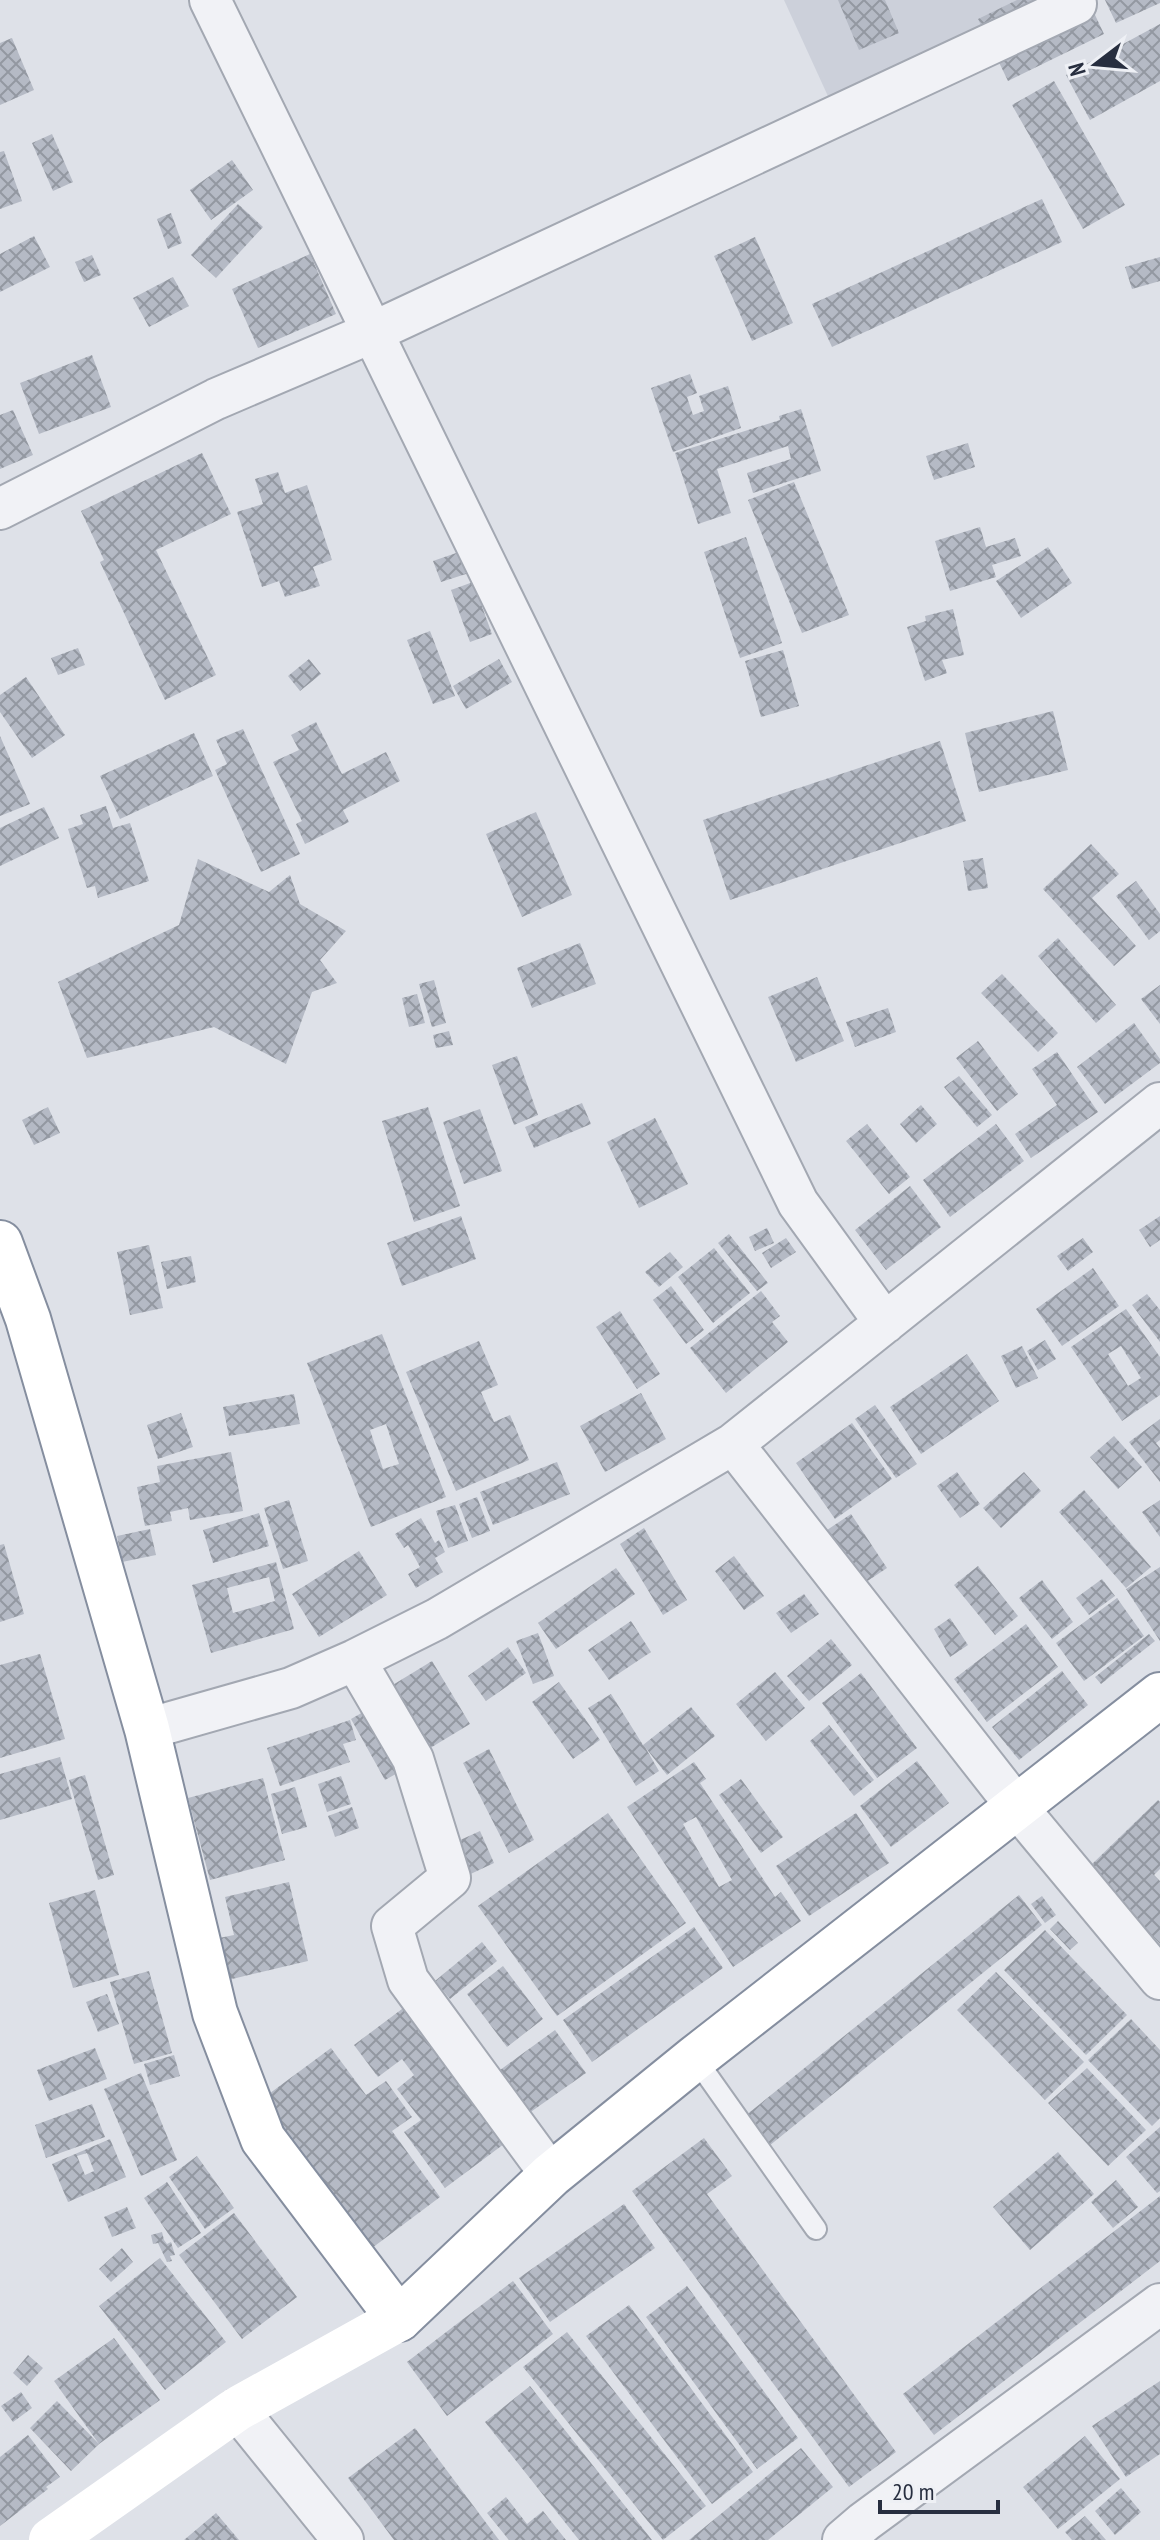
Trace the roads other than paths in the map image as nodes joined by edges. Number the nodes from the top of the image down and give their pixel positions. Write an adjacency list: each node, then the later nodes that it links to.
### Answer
1 (210, 0): 3 (street)
2 (1076, 4): 3 (street)
3 (373, 332): 4 (street); 7 (street)
4 (0, 509)
5 (1160, 1103): 7 (street)
6 (0, 1243): 11 (main road)
7 (885, 1323): 8 (street)
8 (733, 1444): 9 (street); 12 (street)
9 (355, 1660): 11 (street); 15 (street)
10 (1160, 1695): 12 (main road)
11 (147, 1729): 18 (main road)
12 (1017, 1807): 13 (street); 14 (main road)
13 (1160, 1979)
14 (695, 2058): 15 (main road); 16 (lane)
15 (551, 2175): 18 (main road)
16 (816, 2229)
17 (1160, 2304): 20 (street)
18 (399, 2319): 19 (main road)
19 (237, 2409): 21 (main road); 22 (street)
20 (862, 2534)
21 (51, 2540)
22 (343, 2540)

